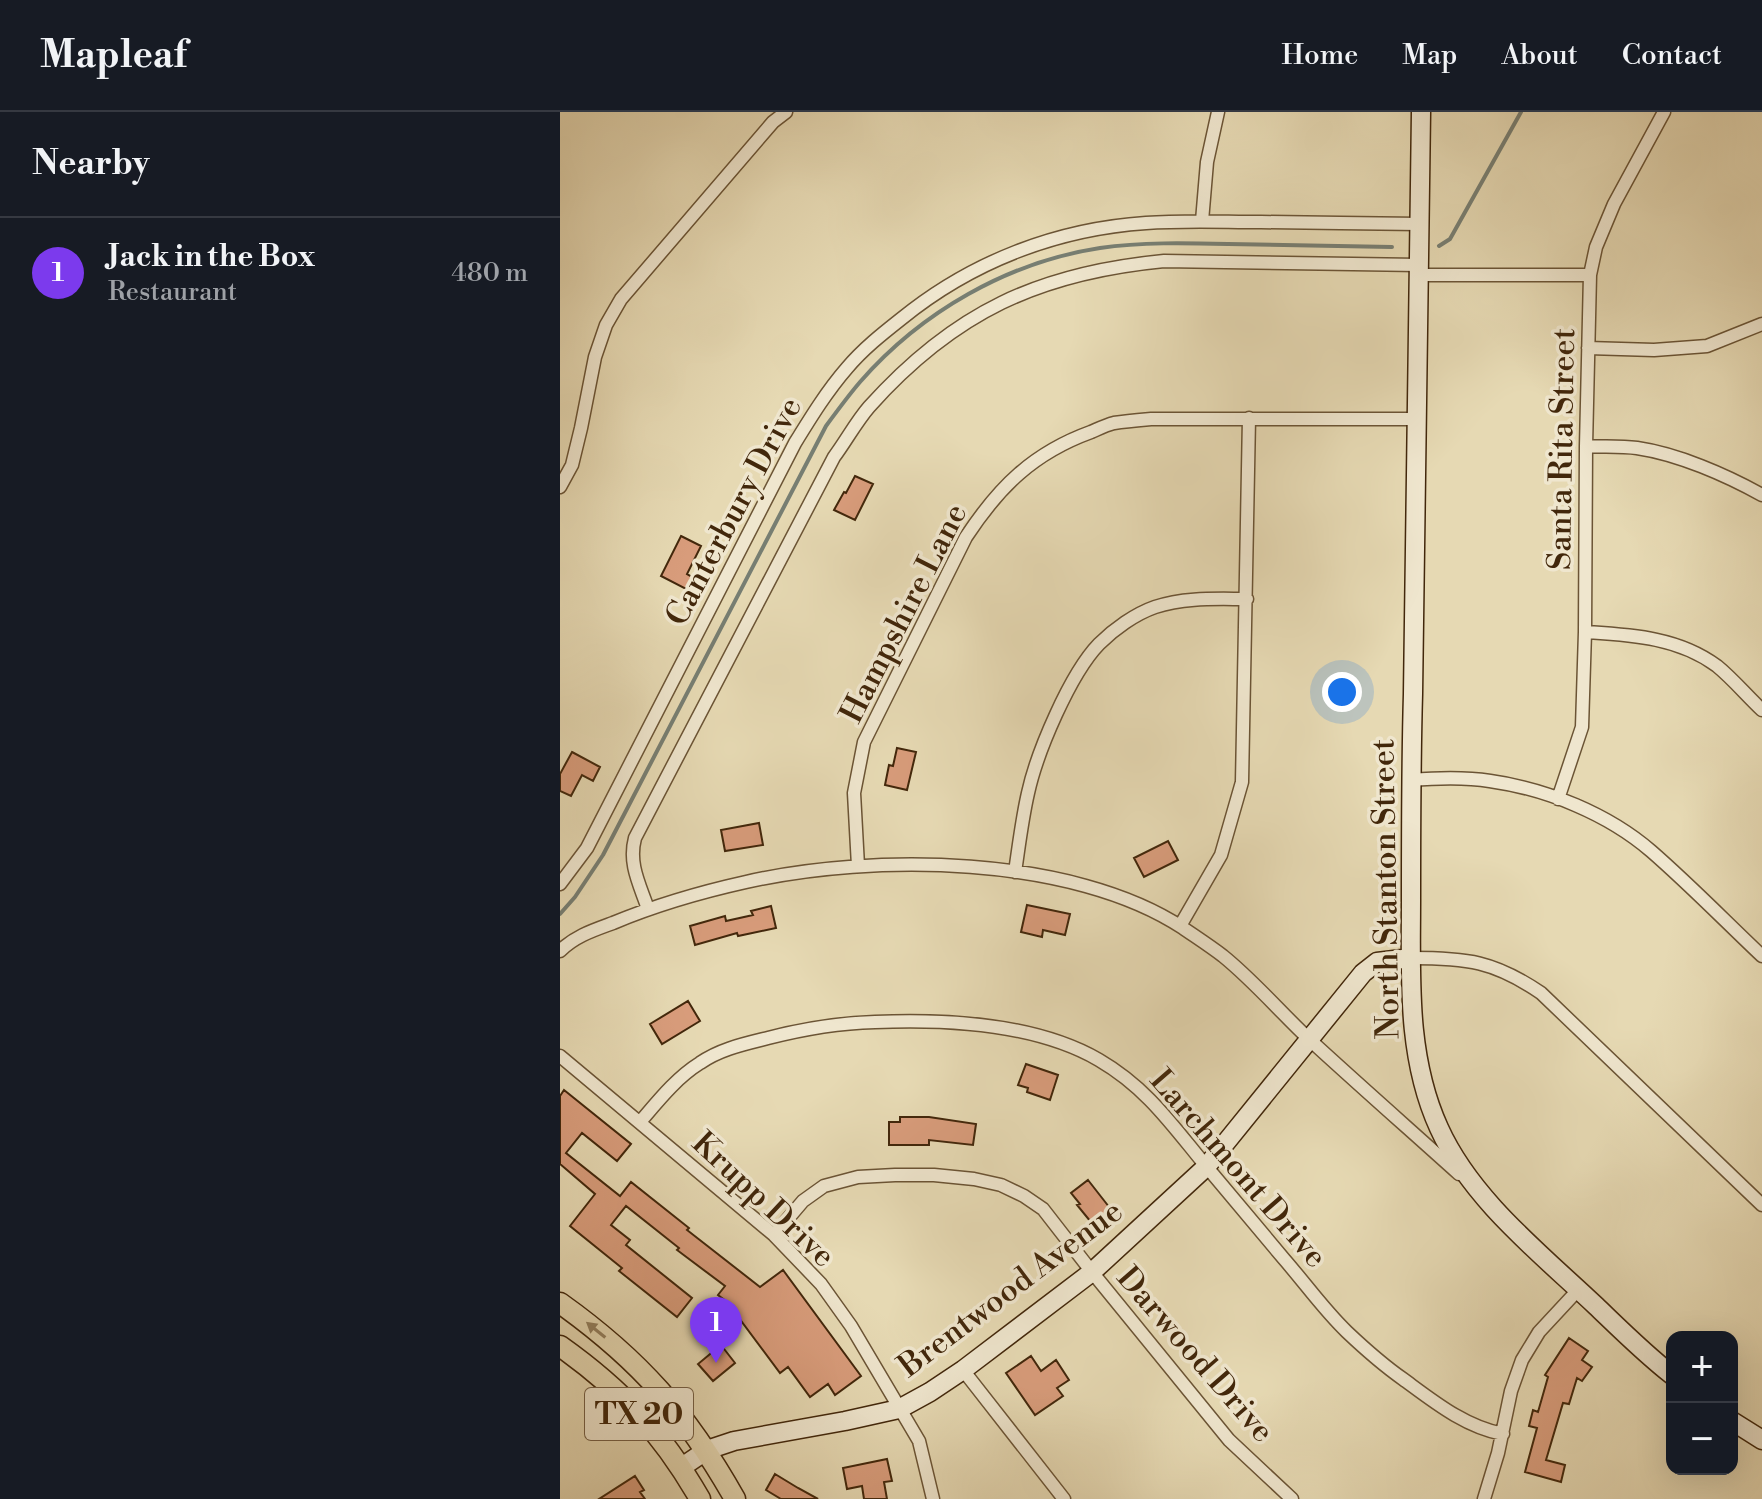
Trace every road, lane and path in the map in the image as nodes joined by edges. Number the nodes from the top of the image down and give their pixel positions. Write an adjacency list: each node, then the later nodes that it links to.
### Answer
1 (786, 112): 14 (street)
2 (1218, 112): 5 (street)
3 (1421, 112): 6 (street, North Stanton Street)
4 (1664, 112): 8 (street, Santa Rita Street)
5 (1202, 221): 6 (street, Canterbury Drive); 23 (street, Canterbury Drive)
6 (1420, 224): 7 (street, North Stanton Street)
7 (1419, 270): 8 (street, Canterbury Drive); 12 (street, North Stanton Street); 24 (street, Canterbury Drive)
8 (1590, 275): 10 (street, Santa Rita Street)
9 (1762, 324): 10 (street)
10 (1588, 348): 13 (street, Santa Rita Street)
11 (1249, 418): 12 (street, Hampshire Lane); 16 (street); 21 (street, Hampshire Lane)
12 (1418, 419): 19 (street, North Stanton Street)
13 (1586, 446): 15 (street); 17 (street, Santa Rita Street)
14 (560, 487)
15 (1762, 495)
16 (1247, 599): 22 (street); 25 (street)
17 (1585, 632): 18 (street); 20 (street, Santa Rita Street)
18 (1762, 710)
19 (1411, 780): 20 (street); 28 (street, North Stanton Street)
20 (1558, 799): 27 (street)
21 (858, 866): 22 (street); 24 (street)
22 (1015, 872): 25 (street)
23 (560, 884)
24 (648, 909): 26 (street)
25 (1180, 926): 29 (street)
26 (560, 951)
27 (1762, 956)
28 (1411, 958): 29 (street, Brentwood Avenue); 33 (street, North Stanton Street); 34 (street)
29 (1310, 1039): 32 (street, Brentwood Avenue); 33 (street)
30 (560, 1056): 31 (street, Krupp Drive)
31 (640, 1122): 32 (street, Larchmont Drive); 35 (street, Krupp Drive)
32 (1206, 1167): 36 (street, Brentwood Avenue); 44 (street, Larchmont Drive)
33 (1476, 1189): 37 (street, North Stanton Street)
34 (1762, 1205)
35 (774, 1235): 36 (street, Darwood Drive); 42 (street, Krupp Drive)
36 (1092, 1272): 40 (street, Brentwood Avenue); 52 (street, Darwood Drive)
37 (1578, 1290): 41 (street, North Stanton Street); 44 (street)
38 (560, 1303): 46 (main road, TX 20, one-way to 38)
39 (560, 1346): 47 (main road, TX 20)
40 (963, 1370): 42 (street, Brentwood Avenue); 51 (street)
41 (1666, 1370)
42 (899, 1409): 46 (street, Brentwood Avenue); 50 (street, Krupp Drive)
43 (1738, 1425): 45 (street)
44 (1503, 1434): 53 (street)
45 (1762, 1440)
46 (707, 1450): 47 (street, Brentwood Avenue); 49 (main road, TX 20)
47 (682, 1467): 48 (main road, TX 20)
48 (700, 1499)
49 (735, 1499)
50 (933, 1499)
51 (1064, 1499)
52 (1292, 1499)
53 (1484, 1499)

